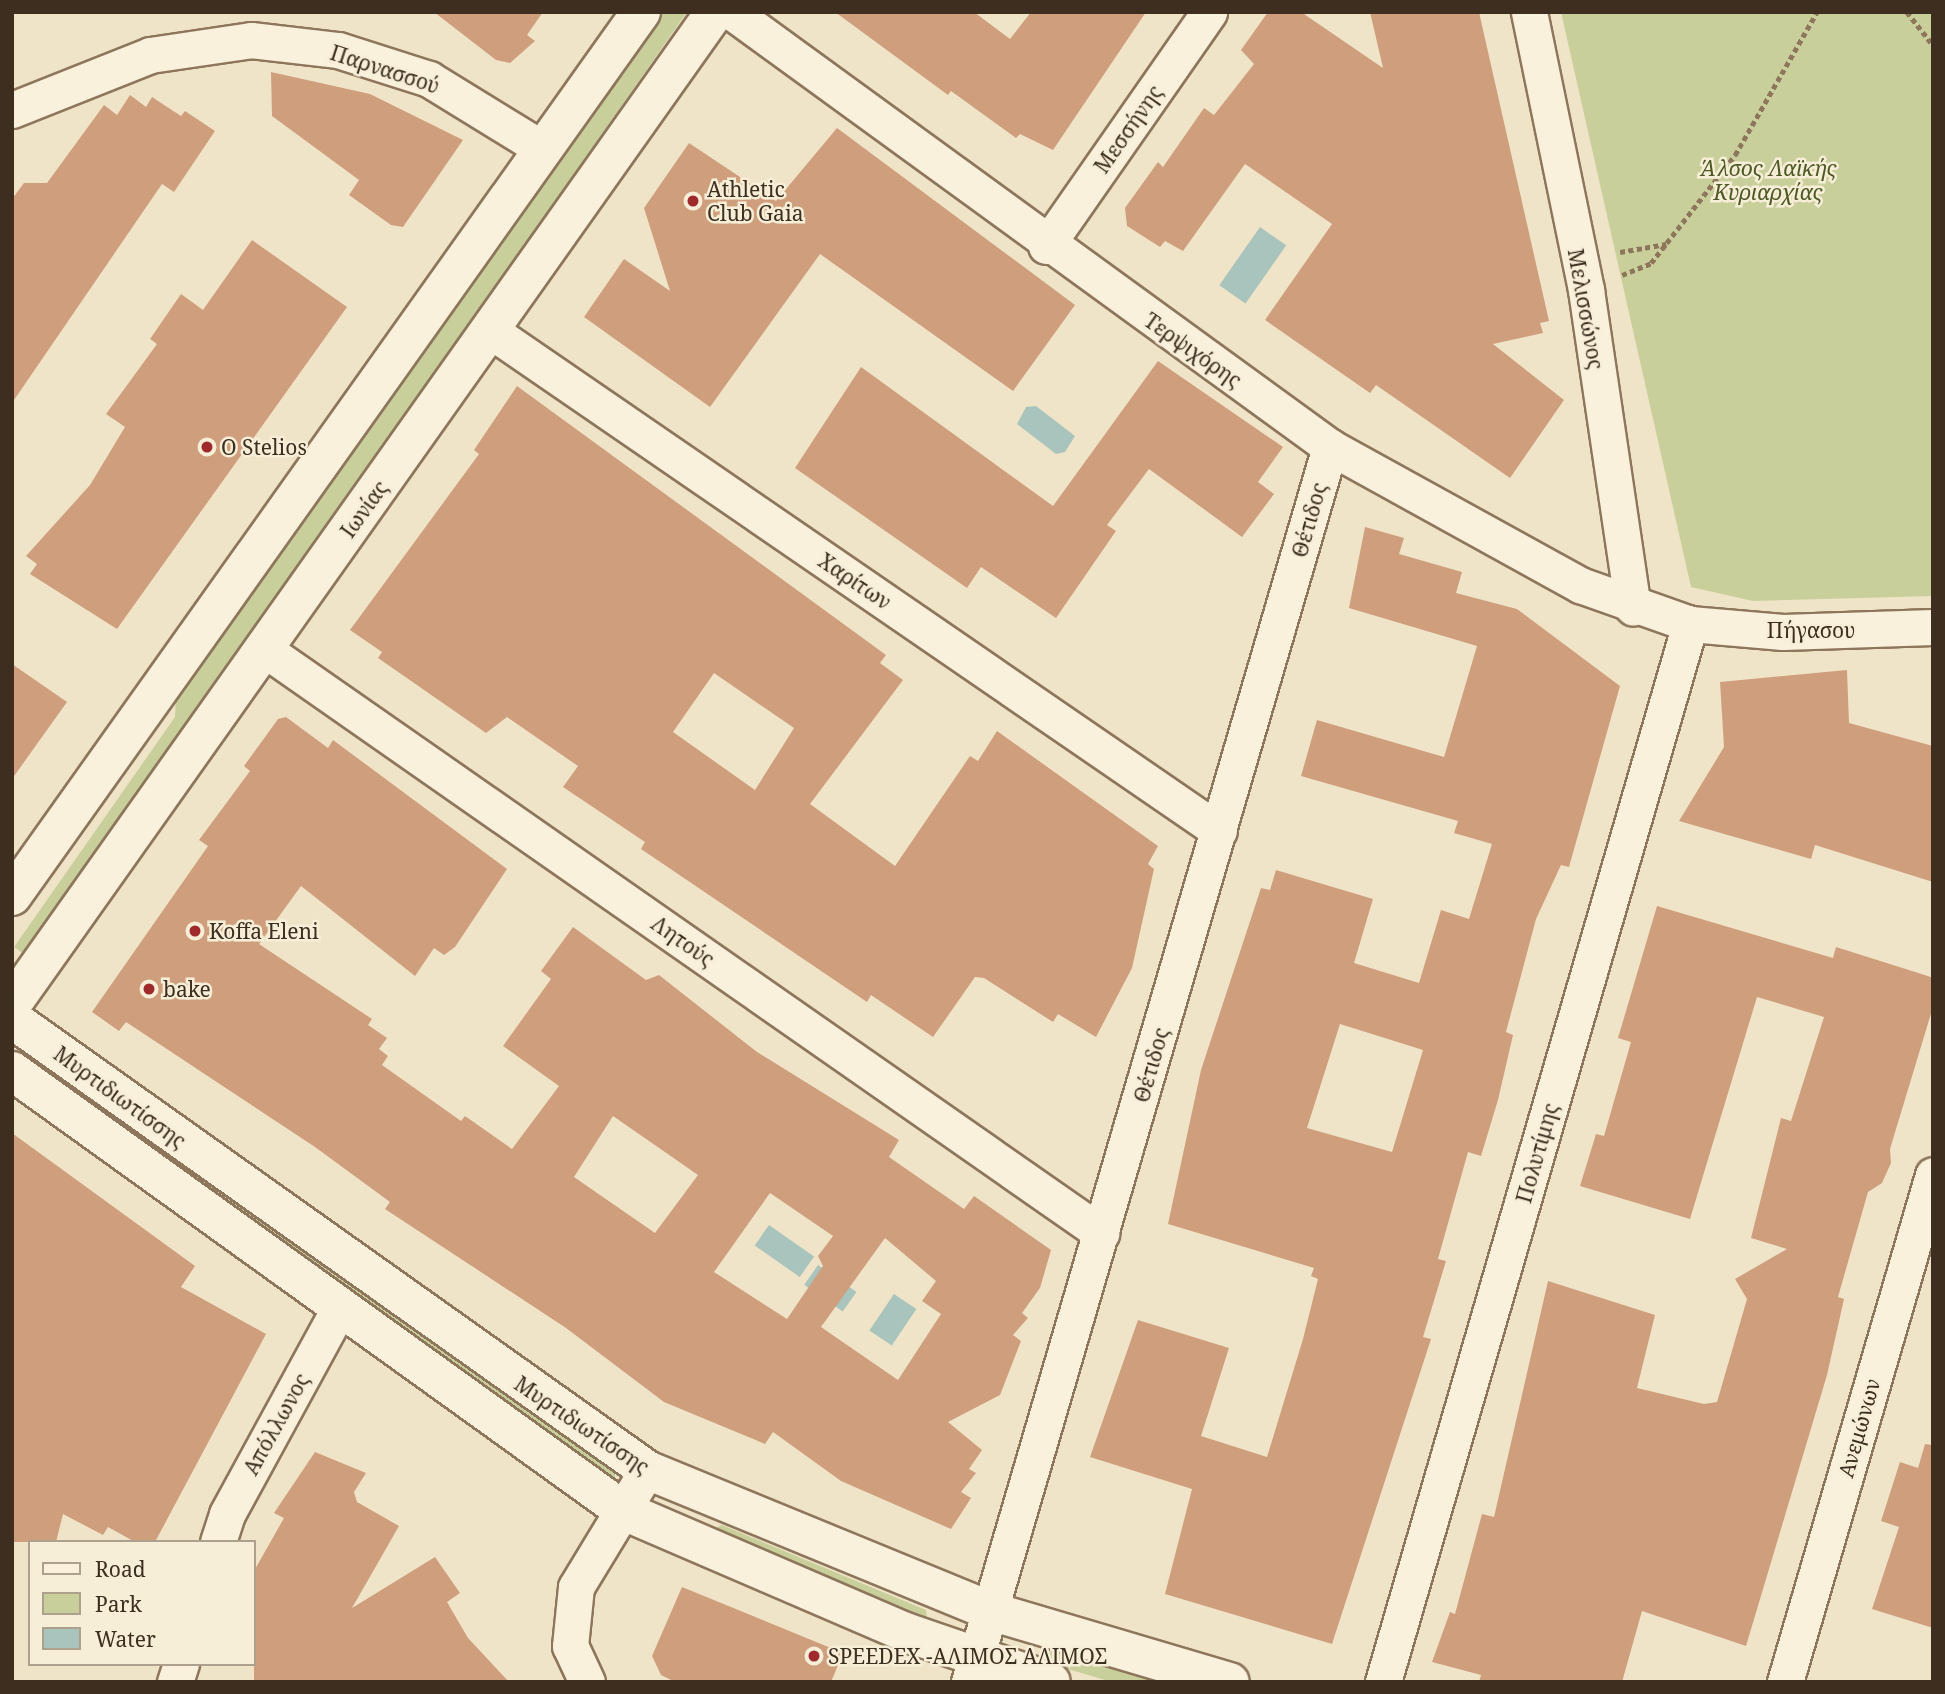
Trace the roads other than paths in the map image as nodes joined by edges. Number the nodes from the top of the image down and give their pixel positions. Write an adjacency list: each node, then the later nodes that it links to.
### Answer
1 (641, 12): 8 (street)
2 (715, 12): 10 (street, Ιωνίας)
3 (732, 12): 9 (street, Τερψιχόρης)
4 (1209, 12): 9 (street, Μεσσήνης)
5 (1529, 12): 12 (street, Μελισσώνος)
6 (256, 26): 7 (street, Παρνασσού); 8 (street, Παρνασσού)
7 (12, 110)
8 (543, 149): 17 (street)
9 (1046, 246): 11 (street, Τερψιχόρης)
10 (491, 331): 15 (street, Ιωνίας); 16 (street, Χαρίτων)
11 (1330, 447): 12 (street, Τερψιχόρης); 16 (street, Θέτιδος)
12 (1633, 608): 13 (street, Τερψιχόρης)
13 (1690, 624): 14 (street, Πήγασου); 32 (street, Πολυτίμης)
14 (1933, 627)
15 (264, 649): 18 (street, Ιωνίας); 22 (street, Λητούς)
16 (1219, 831): 22 (street, Θέτιδος)
17 (12, 896)
18 (12, 1004)
19 (12, 1019): 24 (street, Μυρτιδιωτίσσης)
20 (12, 1071): 23 (street, Μυρτιδιωτίσσης)
21 (1933, 1175): 33 (street, Ανεμώνων)
22 (1101, 1233): 27 (street, Θέτιδος)
23 (339, 1309): 25 (street, Μυρτιδιωτίσσης); 26 (street, Απόλλωνος)
24 (648, 1471): 25 (street); 27 (street, Μυρτιδιωτίσσης)
25 (624, 1511): 28 (street, Μυρτιδιωτίσσης); 29 (street)
26 (219, 1540)
27 (990, 1611): 28 (street, Θέτιδος); 31 (street, Μυρτιδιωτίσσης)
28 (973, 1671): 30 (street, Μυρτιδιωτίσσης)
29 (587, 1682)
30 (1051, 1682)
31 (1230, 1682)
32 (1383, 1682)
33 (1786, 1682)

